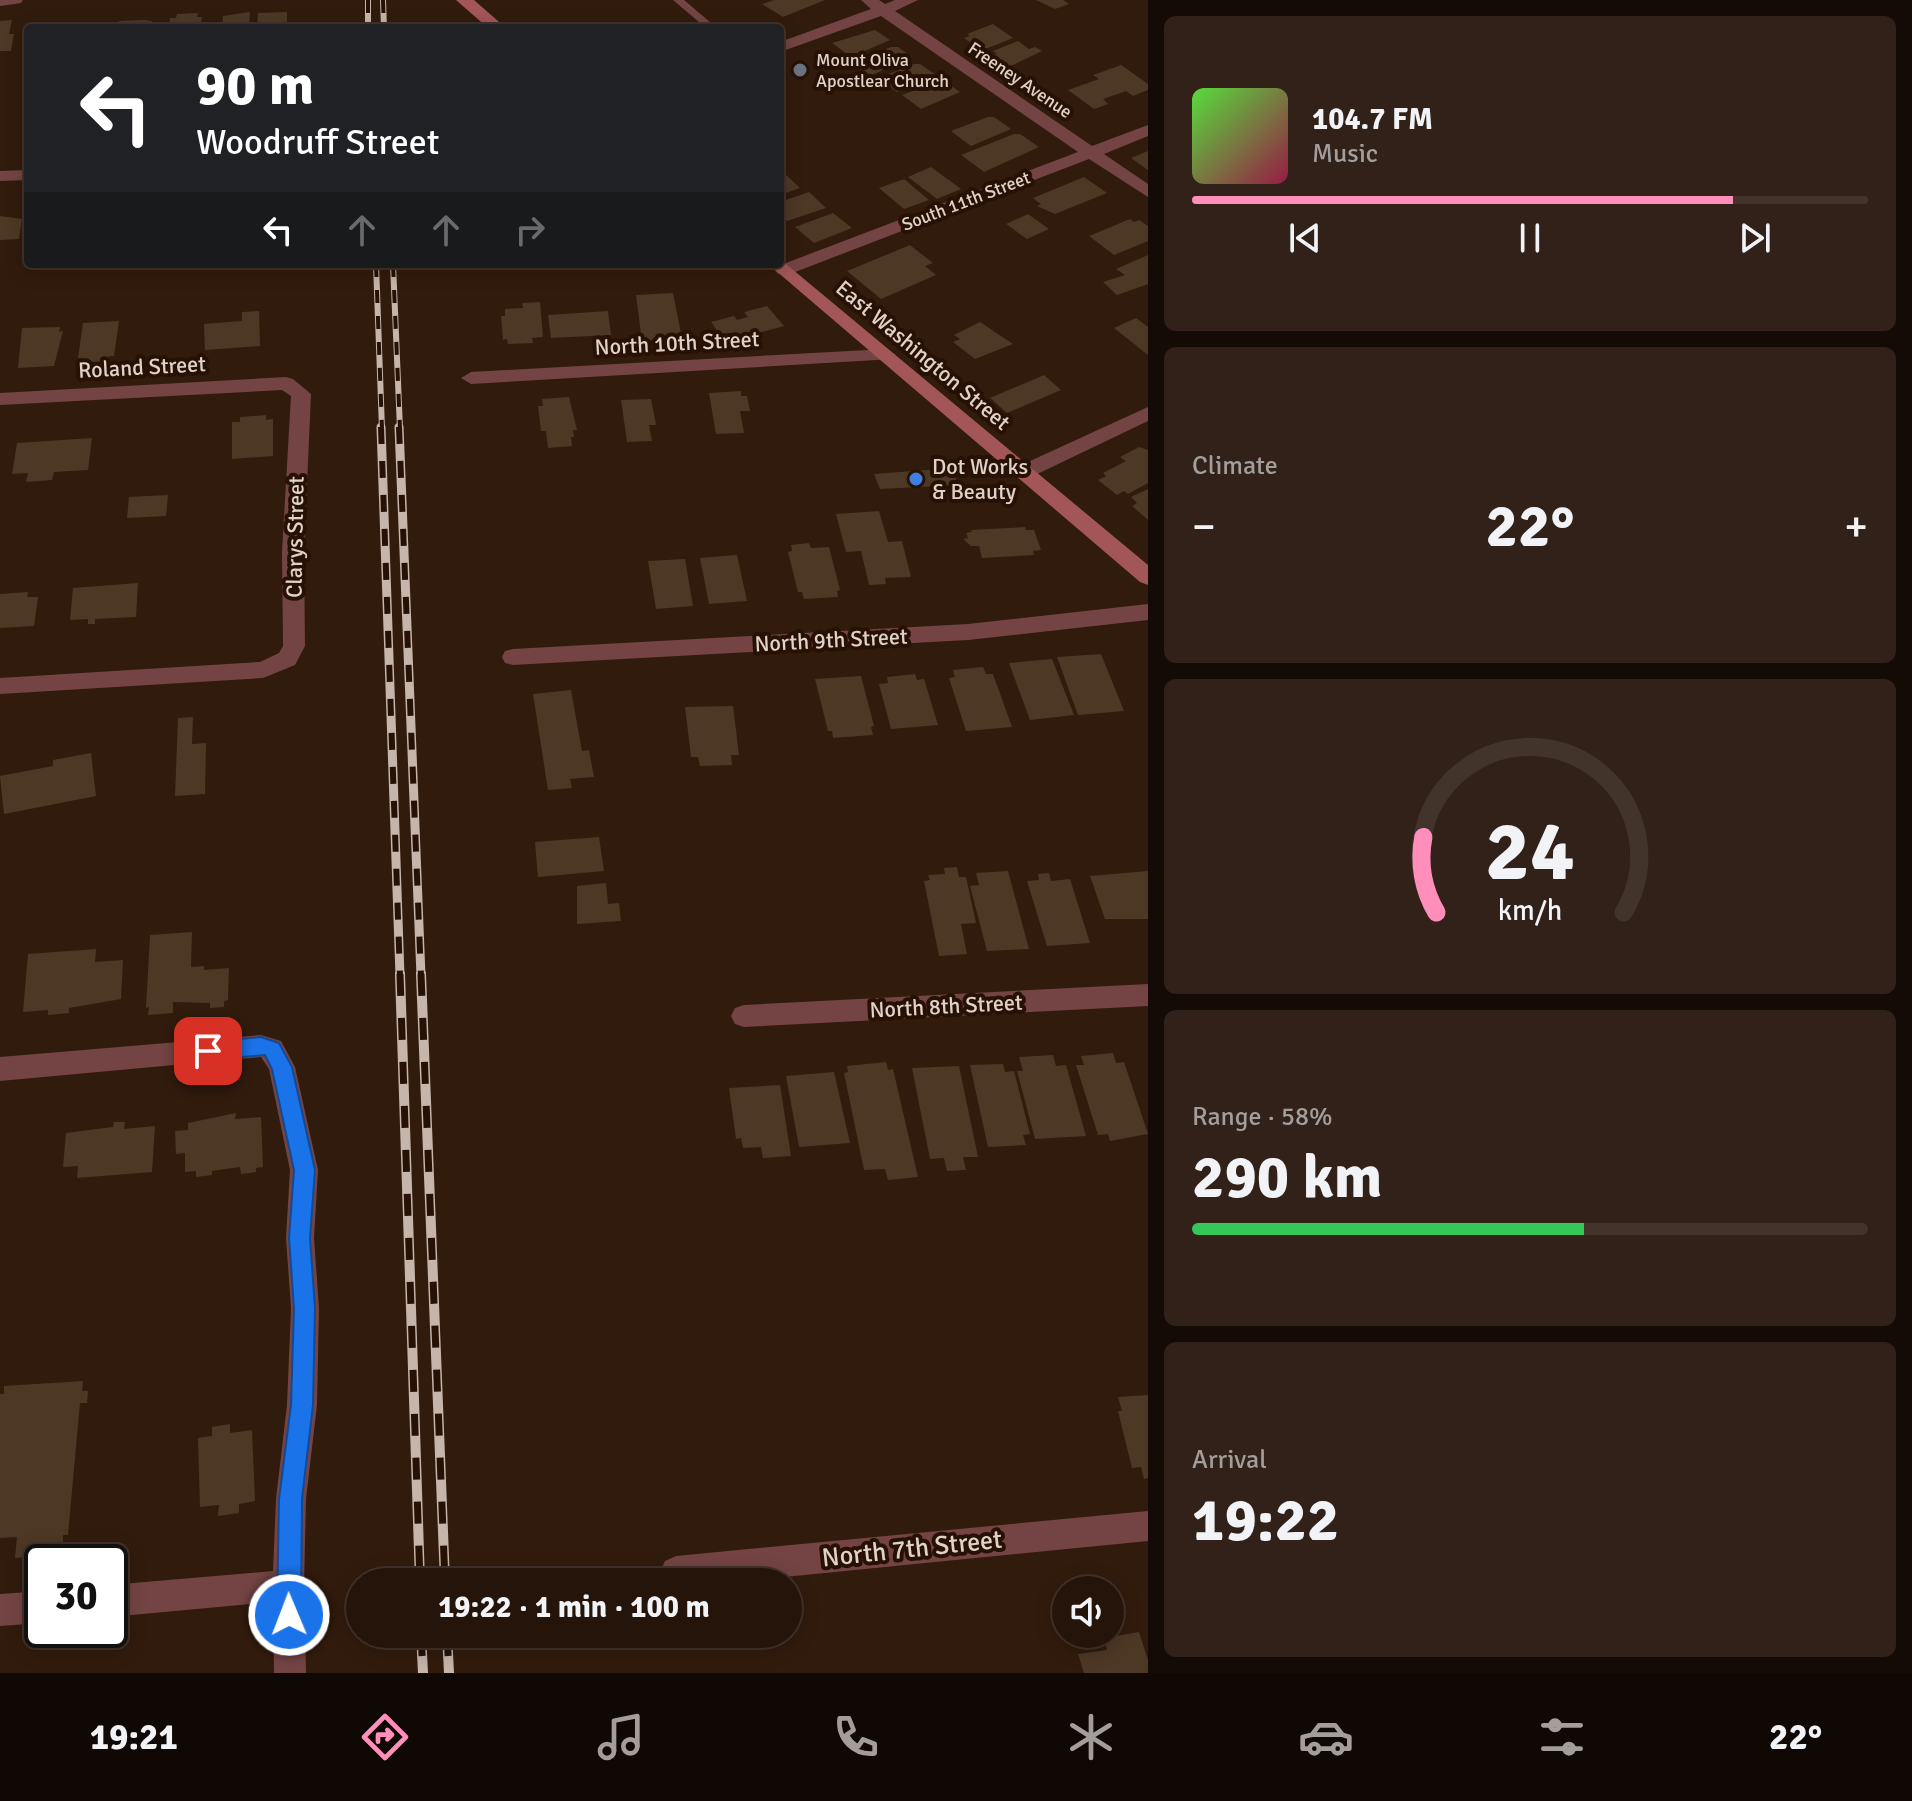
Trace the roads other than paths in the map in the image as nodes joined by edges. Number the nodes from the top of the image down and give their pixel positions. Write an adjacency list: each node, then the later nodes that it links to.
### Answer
1 (15, 0): 5 (street)
2 (464, 0): 7 (main road)
3 (678, 0): 8 (lane)
4 (910, 0): 6 (street)
5 (0, 1)
6 (876, 5): 9 (street); 11 (street, Freeney Avenue)
7 (493, 24)
8 (707, 24)
9 (784, 45)
10 (1148, 130): 11 (street, South 11th Street)
11 (1091, 152): 14 (street, Freeney Avenue); 15 (street, South 11th Street)
12 (24, 175): 13 (street)
13 (0, 176)
14 (1148, 192)
15 (784, 266)
16 (781, 268): 17 (main road, East Washington Street)
17 (886, 355): 18 (street, North 10th Street); 22 (main road, East Washington Street)
18 (471, 378)
19 (286, 383): 20 (street, Roland Street); 26 (street, Clarys Street)
20 (0, 399)
21 (1148, 413): 22 (street)
22 (1024, 472): 23 (main road, East Washington Street)
23 (1148, 577)
24 (1148, 612): 25 (street, North 9th Street)
25 (513, 657)
26 (0, 686)
27 (1148, 995): 28 (street, North 8th Street)
28 (744, 1016)
29 (0, 1069): 32 (street)
30 (1148, 1526): 31 (street, North 7th Street)
31 (717, 1568)
32 (288, 1585): 33 (street); 36 (street)
33 (128, 1599)
34 (24, 1608): 35 (street)
35 (0, 1610)
36 (290, 1673)

